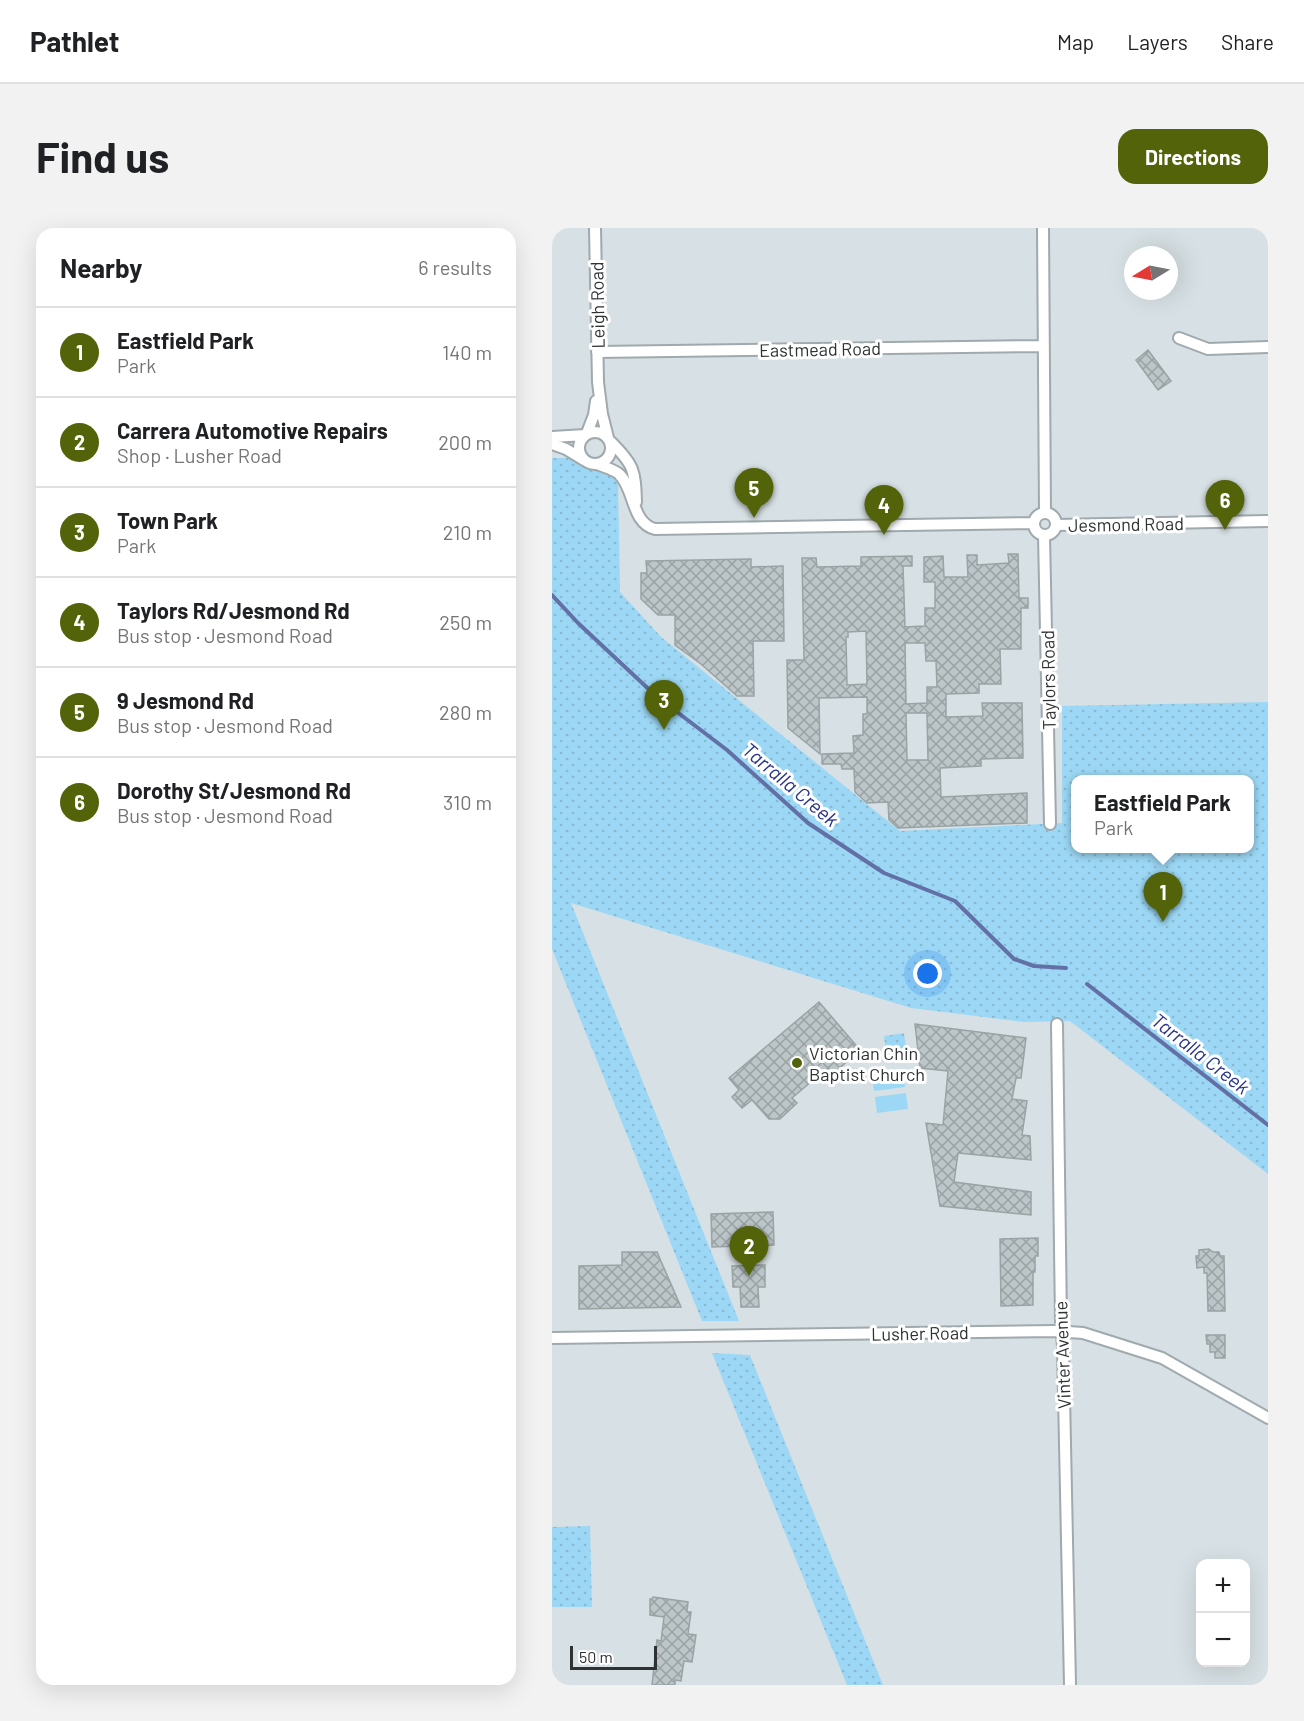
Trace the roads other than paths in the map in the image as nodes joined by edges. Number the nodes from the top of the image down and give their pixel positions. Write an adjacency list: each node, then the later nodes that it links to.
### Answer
1 (595, 228): 6 (street, Leigh Road)
2 (1043, 228): 4 (street)
3 (1179, 338): 5 (street)
4 (1042, 346): 6 (street, Eastmead Road); 15 (street)
5 (1268, 347)
6 (597, 352): 7 (street, Leigh Road)
7 (598, 382): 8 (street, Leigh Road); 10 (street, Leigh Road)
8 (586, 434): 9 (street); 10 (street); 12 (street)
9 (552, 437)
10 (610, 440): 13 (street); 14 (street)
11 (552, 444): 12 (street)
12 (584, 460): 13 (street)
13 (597, 464): 14 (street)
14 (637, 510): 17 (street)
15 (1045, 512): 17 (street); 18 (street)
16 (1268, 521): 18 (street, Jesmond Road)
17 (1034, 523): 19 (street)
18 (1056, 525): 19 (street)
19 (1044, 535): 20 (street, Taylors Road)
20 (1050, 824)
21 (1057, 1024): 22 (street, Vinter Avenue)
22 (1062, 1332): 23 (street, Lusher Road); 24 (street, Lusher Road); 25 (street, Vinter Avenue)
23 (552, 1338)
24 (1268, 1418)
25 (1070, 1685)

